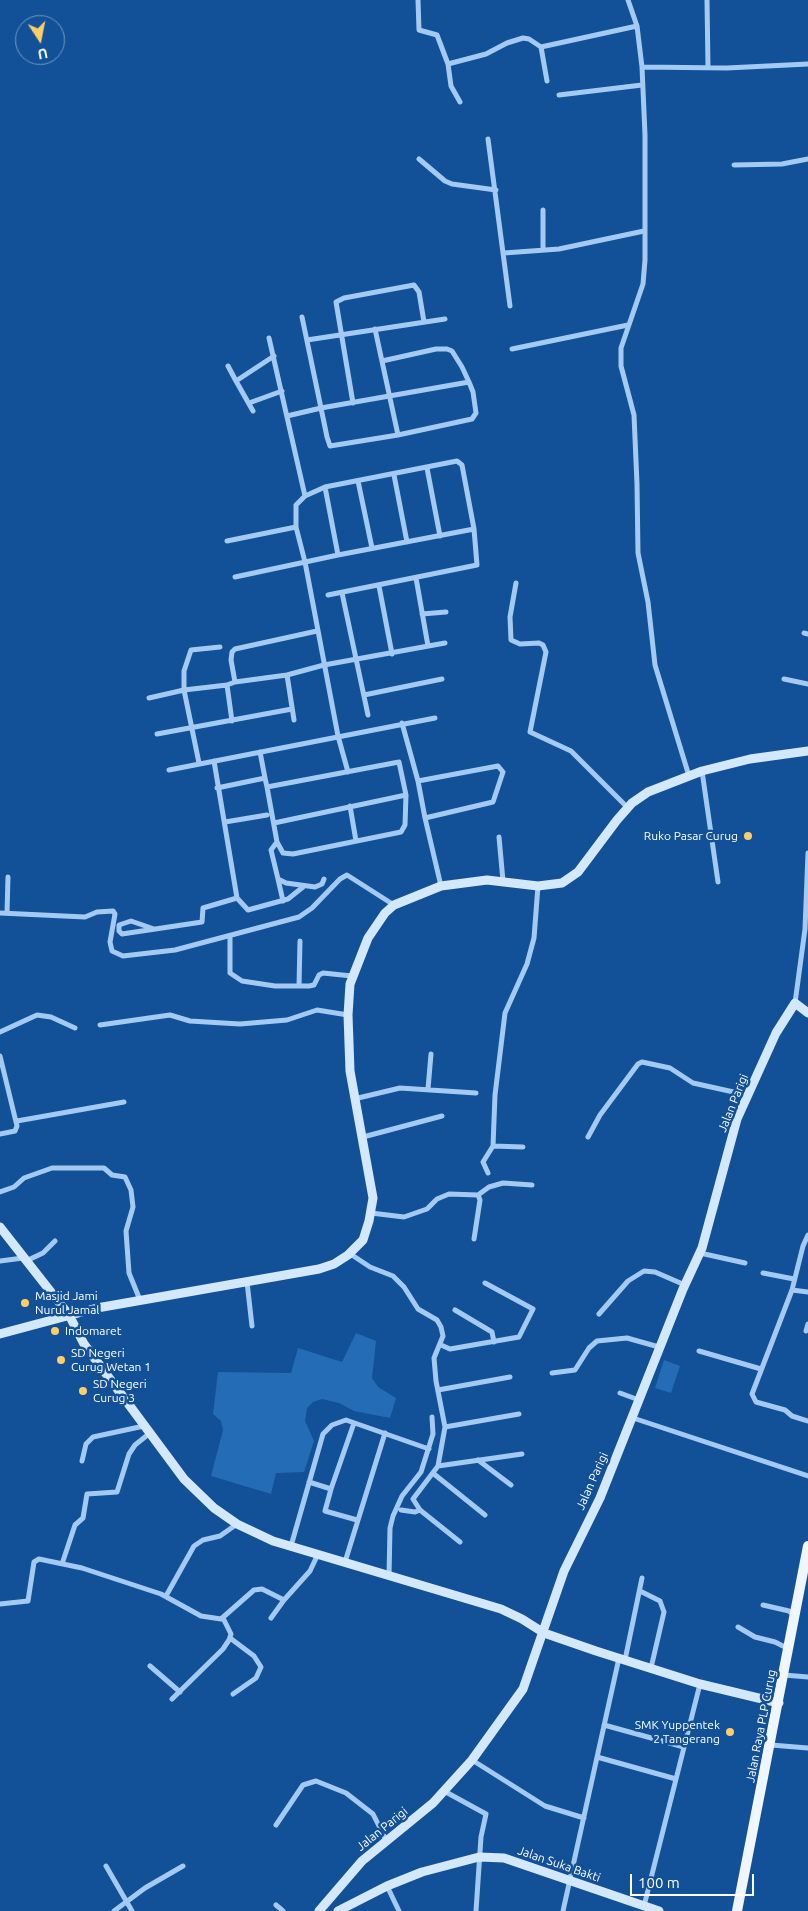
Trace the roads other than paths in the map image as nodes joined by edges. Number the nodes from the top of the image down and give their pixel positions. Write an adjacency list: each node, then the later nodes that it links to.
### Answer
1 (418, 0): 6 (street)
2 (628, 0): 4 (street)
3 (707, 0): 9 (street)
4 (637, 26): 5 (street); 8 (street)
5 (541, 47): 6 (street); 10 (street)
6 (448, 64): 13 (street)
7 (808, 64): 9 (street)
8 (642, 67): 9 (street); 11 (street)
9 (708, 67)
10 (547, 81)
11 (642, 85): 12 (street); 20 (street)
12 (559, 96)
13 (460, 102)
14 (488, 139): 18 (street)
15 (419, 159): 18 (street)
16 (808, 159): 17 (street)
17 (734, 165)
18 (496, 190): 22 (street)
19 (543, 210): 21 (street)
20 (644, 232): 21 (street); 27 (street)
21 (543, 250): 22 (street)
22 (504, 253): 23 (street)
23 (510, 306)
24 (302, 317): 31 (street)
25 (445, 319): 26 (street)
26 (424, 322): 28 (street); 29 (street)
27 (628, 325): 32 (street); 99 (street)
28 (375, 329): 29 (street); 34 (street)
29 (341, 334): 31 (street); 41 (street)
30 (269, 338): 33 (street)
31 (307, 340): 42 (street)
32 (512, 348)
33 (274, 356): 36 (street); 38 (street)
34 (382, 361): 37 (street); 39 (street)
35 (228, 366): 36 (street)
36 (236, 381): 40 (street)
37 (469, 382): 39 (street); 45 (street)
38 (282, 391): 40 (street); 44 (street)
39 (389, 397): 41 (street); 45 (street)
40 (249, 403): 43 (street)
41 (353, 403): 42 (street)
42 (322, 408): 44 (street); 45 (street)
43 (253, 411)
44 (287, 416): 50 (street)
45 (398, 435)
46 (428, 468): 47 (street); 52 (street); 53 (street)
47 (394, 475): 48 (street); 55 (street)
48 (358, 481): 49 (street); 56 (street)
49 (325, 487): 50 (street); 57 (street)
50 (305, 496): 51 (street)
51 (296, 527): 54 (street); 58 (street)
52 (474, 529): 53 (street); 60 (street)
53 (440, 536): 55 (street)
54 (227, 541)
55 (407, 542): 56 (street)
56 (372, 548): 57 (street)
57 (338, 554): 58 (street)
58 (305, 562): 59 (street); 67 (street)
59 (235, 577)
60 (416, 578): 62 (street); 66 (street)
61 (516, 583): 106 (street)
62 (379, 586): 63 (street); 71 (street)
63 (342, 593): 64 (street); 72 (street)
64 (328, 595)
65 (446, 612): 66 (street)
66 (422, 614): 70 (street)
67 (318, 631): 73 (street); 77 (street)
68 (445, 643): 70 (street)
69 (220, 646): 80 (street)
70 (428, 646): 71 (street)
71 (392, 654): 72 (street)
72 (357, 660): 73 (street); 81 (street)
73 (324, 665): 74 (street); 91 (street)
74 (287, 675): 77 (street); 83 (street)
75 (784, 679): 78 (street)
76 (442, 680): 81 (street)
77 (235, 682): 79 (street)
78 (808, 684)
79 (227, 685): 80 (street); 87 (street)
80 (184, 690): 82 (street); 89 (street)
81 (364, 695): 84 (street)
82 (149, 698)
83 (292, 709): 86 (street); 87 (street)
84 (368, 715)
85 (435, 718): 88 (street)
86 (294, 720)
87 (232, 721): 89 (street)
88 (402, 723): 91 (street); 101 (street)
89 (191, 728): 90 (street); 95 (street)
90 (157, 734)
91 (338, 736): 93 (street); 98 (street)
92 (808, 751): 97 (street)
93 (260, 752): 94 (street); 100 (street)
94 (214, 761): 95 (street); 103 (street)
95 (200, 763): 96 (street)
96 (169, 770)
97 (702, 771): 99 (street); 119 (street)
98 (348, 772): 102 (street); 104 (street)
99 (688, 776): 106 (street)
100 (265, 778): 102 (street); 103 (street)
101 (418, 781): 108 (street); 108 (street)
102 (267, 787): 110 (street)
103 (217, 788): 109 (street)
104 (406, 795): 105 (street); 112 (street)
105 (350, 806): 110 (street); 112 (street)
106 (628, 808): 121 (street)
107 (267, 815): 109 (street)
108 (424, 818): 120 (street)
109 (225, 822): 123 (street)
110 (274, 823): 113 (street)
111 (498, 837): 118 (street)
112 (356, 840): 113 (street)
113 (277, 842): 117 (street)
114 (808, 853): 131 (street, Jalan Parigi)
115 (8, 877): 127 (street)
116 (324, 879): 122 (street)
117 (278, 880): 122 (street); 124 (street)
118 (503, 881): 120 (street); 121 (street)
119 (718, 882)
120 (441, 886): 125 (street)
121 (538, 886): 152 (street)
122 (303, 887): 124 (street)
123 (237, 898): 124 (street); 128 (street)
124 (283, 901)
125 (394, 905): 129 (street); 132 (street)
126 (0, 913): 127 (street)
127 (7, 913): 129 (street)
128 (154, 929): 128 (street)
129 (230, 937): 133 (street)
130 (300, 941): 133 (street)
131 (805, 948): 134 (street, Jalan Parigi)
132 (352, 976): 133 (street); 136 (street)
133 (299, 986)
134 (795, 1003): 135 (street); 144 (street, Jalan Parigi)
135 (808, 1013)
136 (348, 1015): 137 (street); 145 (street)
137 (100, 1025)
138 (75, 1028): 139 (street)
139 (0, 1032)
140 (431, 1054): 142 (street)
141 (0, 1056): 148 (street)
142 (428, 1089): 143 (street); 145 (street)
143 (476, 1093)
144 (747, 1096): 150 (street); 164 (street, Jalan Parigi)
145 (354, 1099): 151 (street)
146 (124, 1102): 148 (street)
147 (442, 1116): 151 (street)
148 (17, 1121): 149 (street)
149 (0, 1134)
150 (588, 1137)
151 (363, 1138): 158 (street)
152 (493, 1146): 153 (street); 154 (street)
153 (524, 1147)
154 (488, 1173)
155 (532, 1185): 157 (street)
156 (0, 1192): 175 (street)
157 (478, 1195): 158 (street); 161 (street)
158 (371, 1213): 163 (street)
159 (0, 1227): 165 (street)
160 (808, 1235): 169 (street)
161 (474, 1239)
162 (55, 1242): 165 (street)
163 (349, 1253): 170 (street); 184 (street)
164 (700, 1253): 167 (street); 172 (street, Jalan Parigi)
165 (25, 1259): 166 (street); 178 (street)
166 (0, 1262)
167 (745, 1263)
168 (763, 1273): 169 (street)
169 (794, 1279): 173 (street)
170 (247, 1282): 175 (street); 180 (street)
171 (485, 1283): 183 (street)
172 (685, 1284): 177 (street); 185 (street, Jalan Parigi)
173 (792, 1290): 174 (street); 187 (street)
174 (808, 1292)
175 (140, 1300): 178 (street)
176 (455, 1310): 183 (street)
177 (599, 1314)
178 (69, 1315): 182 (street); 199 (street)
179 (808, 1324): 181 (street)
180 (252, 1326)
181 (806, 1331)
182 (0, 1334)
183 (494, 1342): 184 (street)
184 (441, 1344): 190 (street)
185 (659, 1347): 188 (street); 192 (street, Jalan Parigi)
186 (699, 1351): 187 (street)
187 (761, 1369): 196 (street)
188 (552, 1373)
189 (510, 1376): 190 (street)
190 (438, 1390): 198 (street)
191 (620, 1393): 192 (street)
192 (640, 1400): 195 (street, Jalan Parigi)
193 (519, 1414): 198 (street)
194 (432, 1417): 201 (street)
195 (633, 1418): 207 (street); 234 (street, Jalan Parigi)
196 (808, 1421)
197 (354, 1423): 200 (street); 208 (street); 210 (street)
198 (445, 1427): 205 (street)
199 (148, 1430): 204 (street); 215 (street); 221 (street)
200 (385, 1433): 201 (street); 214 (street)
201 (429, 1449): 222 (street)
202 (522, 1454): 203 (street)
203 (478, 1460): 205 (street); 209 (street)
204 (82, 1461)
205 (438, 1466): 206 (street)
206 (434, 1474): 212 (street); 213 (street)
207 (808, 1476)
208 (309, 1482): 210 (street); 217 (street)
209 (511, 1485)
210 (331, 1489): 214 (street)
211 (401, 1510): 212 (street)
212 (420, 1510): 216 (street)
213 (485, 1515)
214 (357, 1520): 220 (street)
215 (237, 1524): 217 (street); 226 (street)
216 (460, 1542)
217 (291, 1546): 219 (street)
218 (808, 1546): 224 (main road, Jalan Raya PLP Curug)
219 (318, 1554): 220 (street); 227 (street)
220 (345, 1562): 222 (street)
221 (62, 1564): 226 (street); 228 (street)
222 (389, 1576): 234 (street)
223 (642, 1578): 225 (street)
224 (805, 1581): 230 (main road, Jalan Raya PLP Curug)
225 (640, 1591): 237 (street); 239 (street)
226 (166, 1596): 231 (street)
227 (284, 1600): 231 (street); 232 (street)
228 (0, 1604)
229 (763, 1605): 230 (street)
230 (796, 1617): 236 (main road, Jalan Raya PLP Curug)
231 (223, 1618): 235 (street)
232 (271, 1618)
233 (738, 1627): 236 (street)
234 (544, 1633): 237 (street); 252 (street, Jalan Parigi)
235 (230, 1638): 243 (street); 244 (street)
236 (789, 1650): 240 (main road, Jalan Raya PLP Curug)
237 (622, 1659): 239 (street); 247 (street)
238 (150, 1666): 243 (street)
239 (651, 1668): 242 (street)
240 (784, 1675): 241 (street); 246 (main road, Jalan Raya PLP Curug)
241 (808, 1677)
242 (700, 1684): 246 (street); 249 (street)
243 (180, 1692): 245 (street)
244 (233, 1694)
245 (172, 1699)
246 (779, 1703): 248 (main road, Jalan Raya PLP Curug)
247 (604, 1725): 249 (street); 251 (street)
248 (771, 1745): 250 (street); 275 (main road, Jalan Raya PLP Curug)
249 (684, 1747): 253 (street)
250 (808, 1748)
251 (597, 1757): 253 (street); 255 (street)
252 (472, 1760): 254 (street, Jalan Parigi); 255 (street)
253 (676, 1779): 265 (street)
254 (444, 1791): 257 (street, Jalan Parigi); 258 (street)
255 (584, 1818): 261 (street)
256 (276, 1825): 257 (street)
257 (386, 1840): 269 (street, Jalan Parigi)
258 (479, 1857): 261 (street, Jalan Suka Bakti); 262 (street, Jalan Suka Bakti); 272 (street)
259 (106, 1866): 263 (street)
260 (183, 1866): 263 (street)
261 (570, 1880): 265 (street, Jalan Suka Bakti); 273 (street)
262 (387, 1886): 270 (street, Jalan Suka Bakti); 271 (street)
263 (127, 1902): 266 (street); 267 (street)
264 (276, 1905): 268 (street)
265 (644, 1906): 274 (street, Jalan Suka Bakti)
266 (114, 1911)
267 (132, 1911)
268 (283, 1911)
269 (319, 1911)
270 (338, 1911)
271 (399, 1911)
272 (476, 1911)
273 (563, 1911)
274 (659, 1911)
275 (737, 1911)

